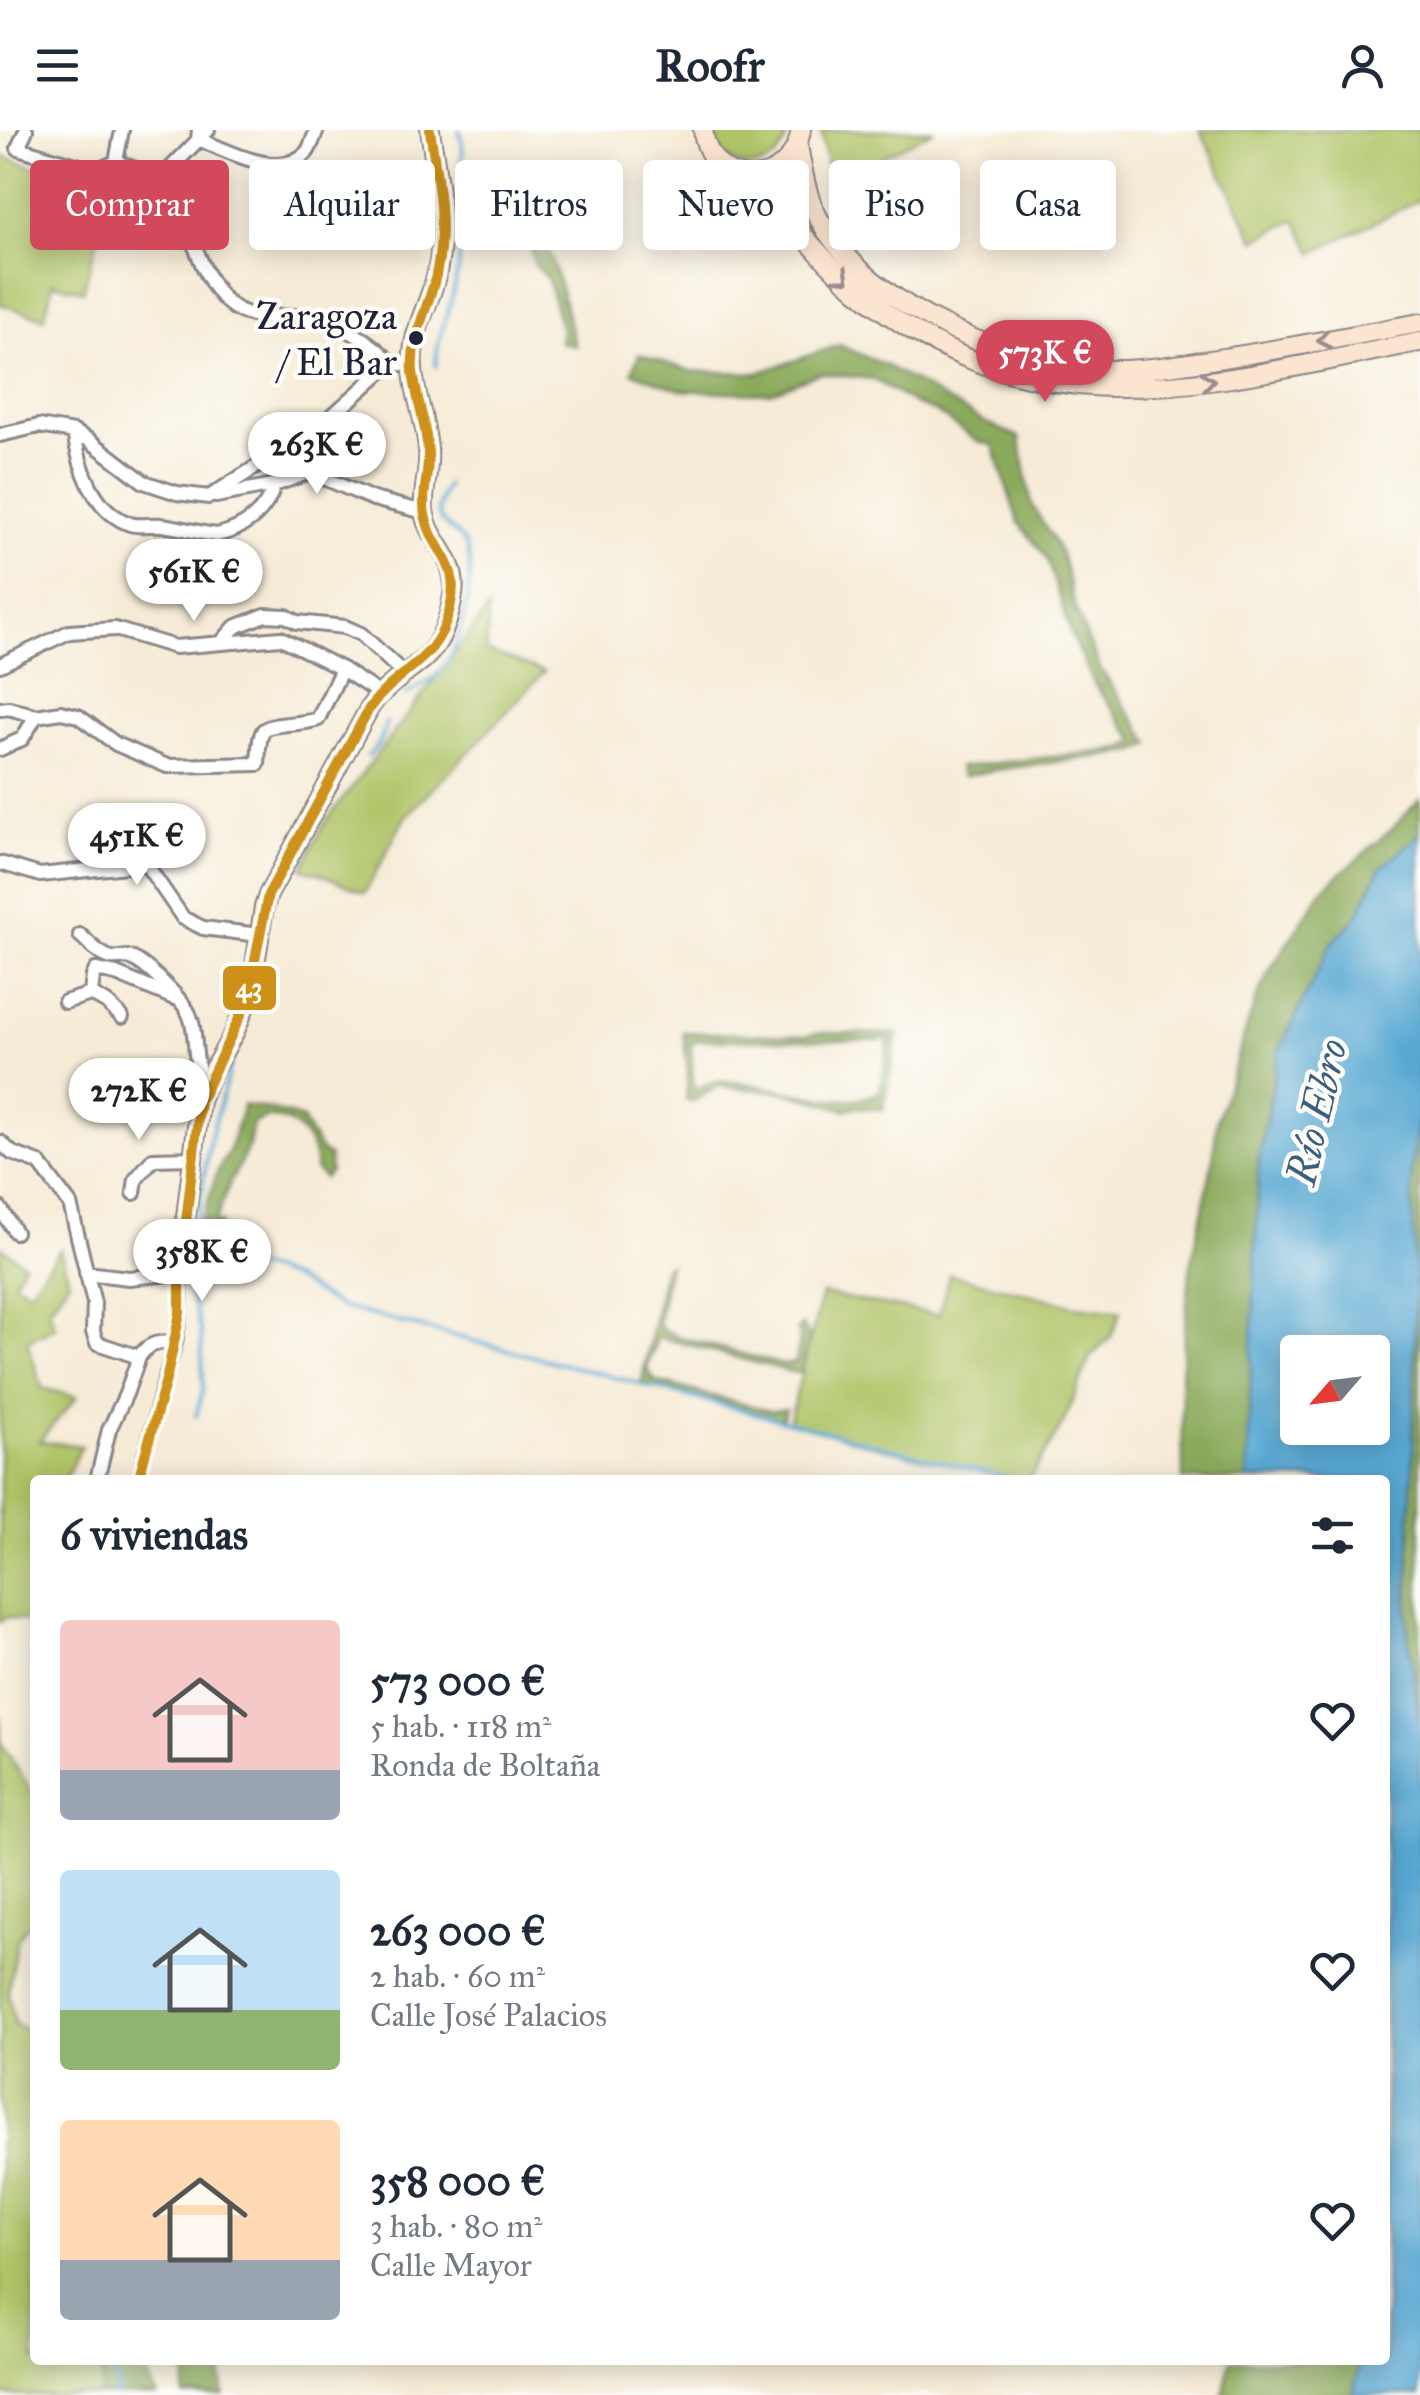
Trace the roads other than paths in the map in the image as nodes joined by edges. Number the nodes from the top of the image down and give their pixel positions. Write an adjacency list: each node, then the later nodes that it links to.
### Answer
1 (26, 130): 8 (street)
2 (122, 130): 9 (street)
3 (317, 130): 6 (street)
4 (430, 130): 17 (main road)
5 (703, 130): 11 (main road)
6 (202, 133): 10 (street)
7 (799, 138): 14 (main road, one-way to 7)
8 (59, 160)
9 (116, 160)
10 (177, 160)
11 (716, 160)
12 (809, 239): 15 (main road, one-way to 15)
13 (197, 250): 16 (street)
14 (1420, 323)
15 (1420, 342)
16 (390, 363): 17 (street); 21 (street)
17 (412, 364): 22 (main road)
18 (74, 432): 19 (street); 20 (street); 21 (street)
19 (0, 435)
20 (274, 485): 21 (street); 22 (street)
21 (208, 497)
22 (424, 512): 26 (main road)
23 (221, 643): 24 (street); 25 (street); 26 (street)
24 (0, 664)
25 (342, 670): 27 (street); 29 (street)
26 (403, 673): 27 (main road)
27 (380, 694): 33 (main road)
28 (0, 709): 29 (street)
29 (36, 716): 30 (street)
30 (0, 750)
31 (0, 863): 33 (street)
32 (80, 935): 35 (street)
33 (258, 935): 38 (main road)
34 (91, 994): 35 (street); 36 (street); 37 (street)
35 (177, 998): 38 (street)
36 (65, 1002)
37 (122, 1018)
38 (205, 1086): 40 (main road)
39 (0, 1142): 45 (street)
40 (193, 1158): 41 (street); 44 (main road)
41 (134, 1192)
42 (0, 1208): 43 (street)
43 (15, 1232)
44 (181, 1266): 45 (street); 46 (street)
45 (86, 1273): 47 (street)
46 (175, 1343): 47 (street); 49 (street)
47 (139, 1357): 48 (street)
48 (99, 1475)
49 (139, 1475)

